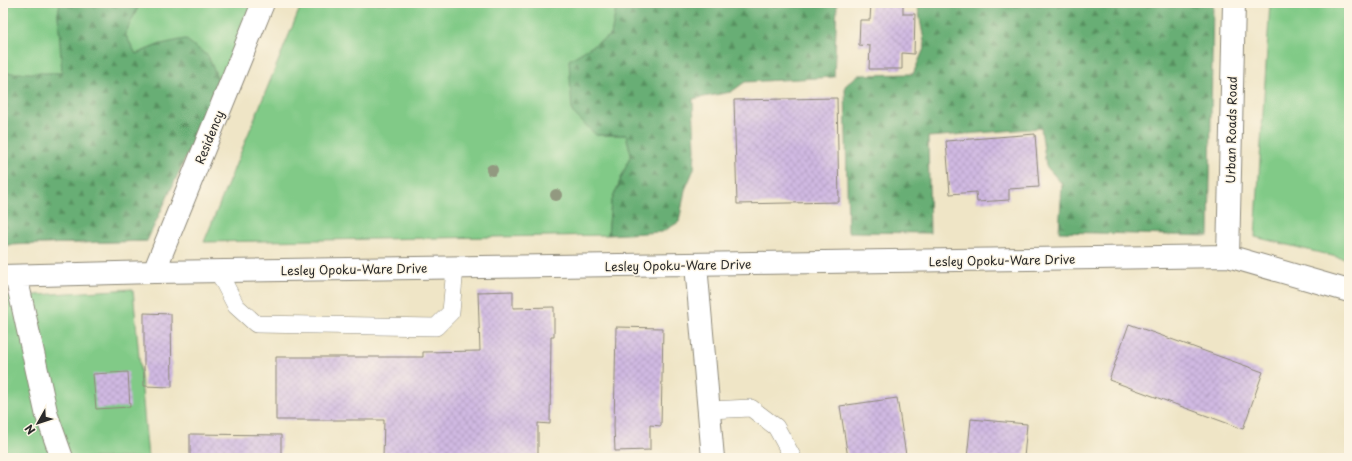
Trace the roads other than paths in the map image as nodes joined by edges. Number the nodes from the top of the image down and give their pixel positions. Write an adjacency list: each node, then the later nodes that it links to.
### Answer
1 (263, 3): 7 (street, Residency)
2 (1234, 3): 3 (street, Urban Roads Road)
3 (1228, 256): 4 (street, Lesley Opoku-Ware Drive); 9 (street, Lesley Opoku-Ware Drive)
4 (696, 265): 5 (street, Lesley Opoku-Ware Drive); 10 (street)
5 (455, 268): 6 (street, Lesley Opoku-Ware Drive); 6 (lane)
6 (218, 271): 7 (street, Lesley Opoku-Ware Drive)
7 (154, 272): 8 (street, Lesley Opoku-Ware Drive)
8 (10, 276): 11 (street)
9 (1349, 291)
10 (709, 410): 12 (street); 13 (lane)
11 (62, 458)
12 (713, 458)
13 (793, 458)

